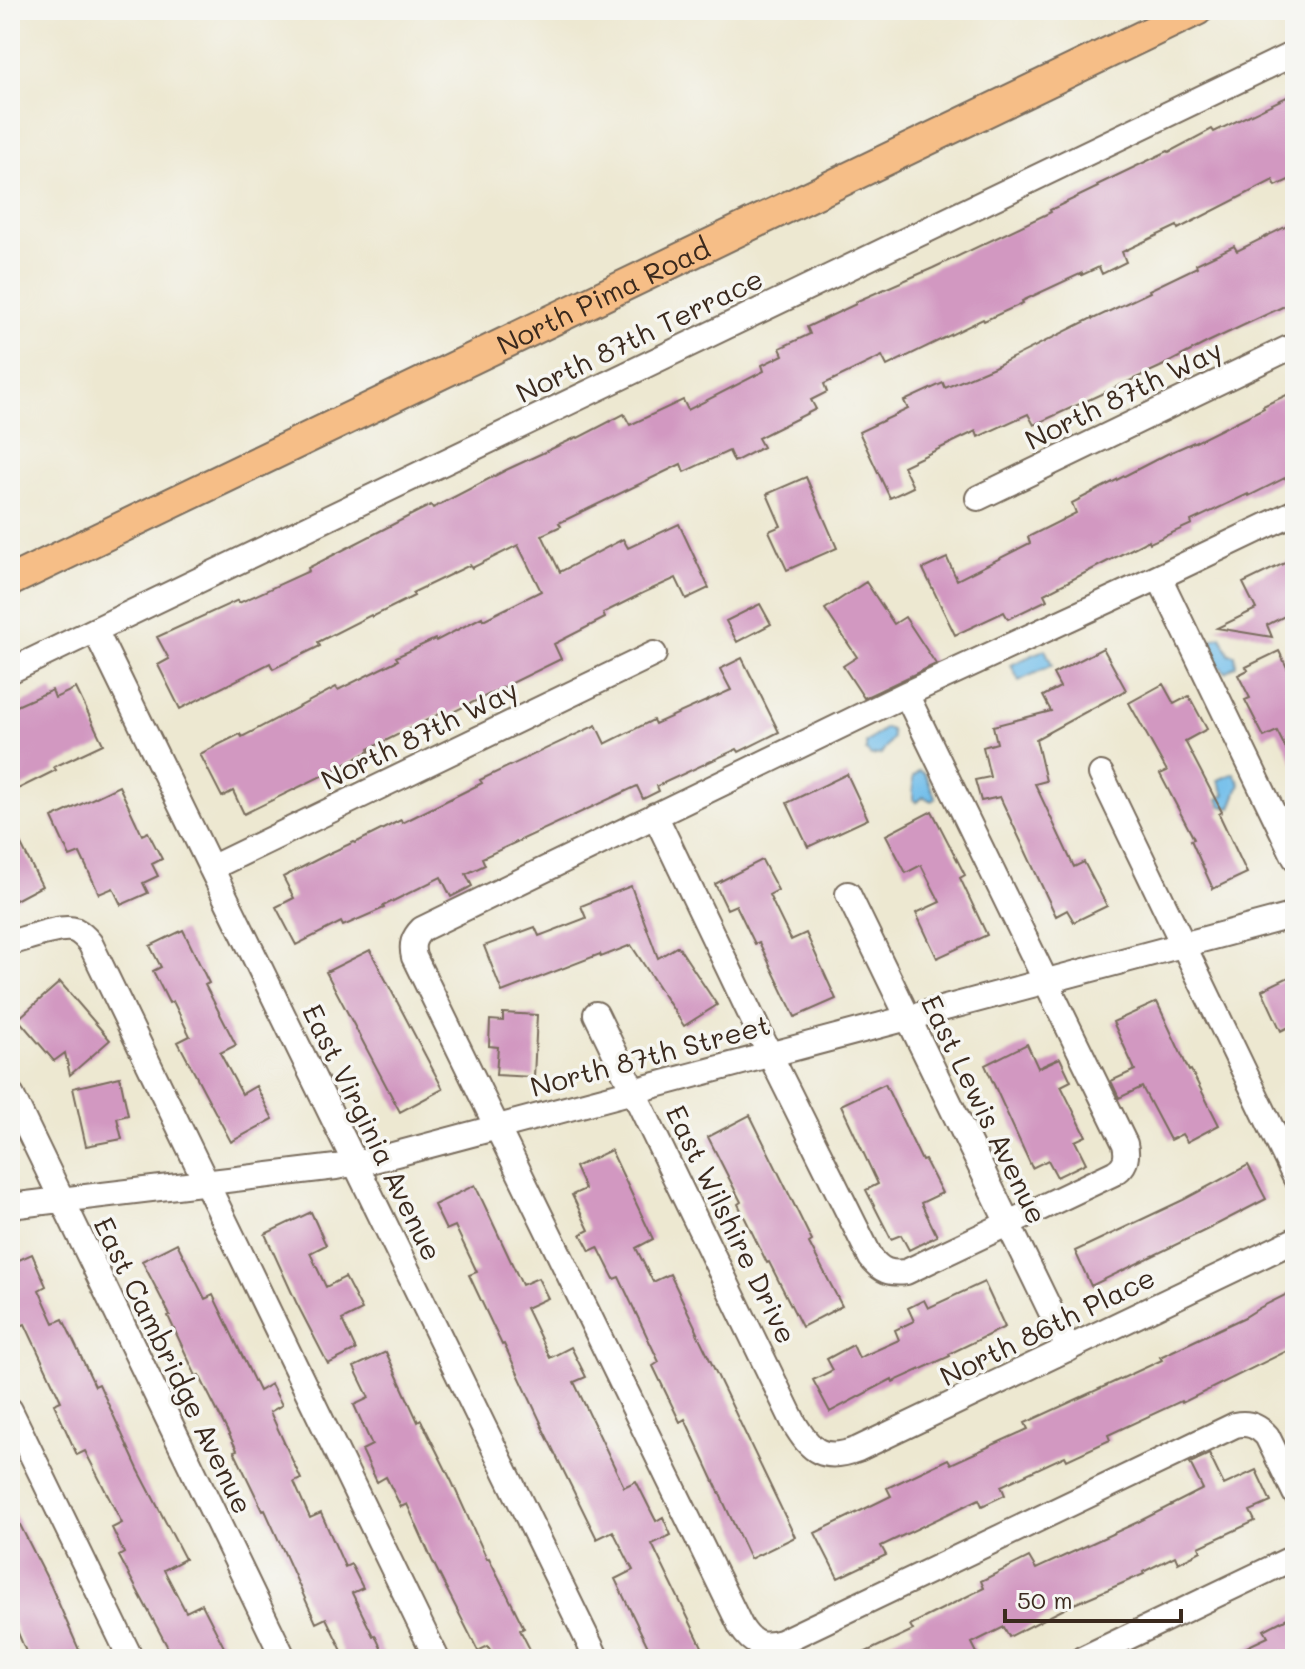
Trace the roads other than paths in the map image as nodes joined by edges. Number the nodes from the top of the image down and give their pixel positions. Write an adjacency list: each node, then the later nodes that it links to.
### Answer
1 (1197, 10): 7 (main road, North Pima Road)
2 (1295, 53): 8 (street, North 87th Terrace)
3 (1295, 345): 4 (street, North 87th Way)
4 (978, 498)
5 (1295, 512): 6 (street)
6 (1159, 577): 11 (street); 14 (street)
7 (10, 581)
8 (95, 630): 10 (street, North 87th Terrace); 15 (street, East Virginia Avenue)
9 (654, 654): 15 (street, North 87th Way)
10 (10, 671)
11 (906, 694): 13 (street); 20 (street)
12 (1101, 774): 19 (street)
13 (655, 815): 23 (street); 26 (street)
14 (1295, 858)
15 (211, 868): 27 (street, East Virginia Avenue)
16 (848, 894): 22 (street, East Lewis Avenue)
17 (1295, 915): 19 (street, North 87th Street)
18 (10, 943): 29 (street)
19 (1184, 944): 20 (street, North 87th Street); 28 (street)
20 (1046, 981): 22 (street, North 87th Street); 32 (street)
21 (596, 1014): 24 (street, East Wilshire Drive)
22 (908, 1017): 23 (street, North 87th Street); 32 (street, East Lewis Avenue)
23 (770, 1055): 24 (street, North 87th Street); 32 (street)
24 (634, 1090): 26 (street, North 87th Street); 36 (street, East Wilshire Drive)
25 (12, 1096): 30 (street, East Cambridge Avenue)
26 (496, 1127): 27 (street, North 87th Street); 37 (street)
27 (355, 1164): 29 (street, North 87th Street); 42 (street, East Virginia Avenue)
28 (1295, 1177)
29 (205, 1182): 30 (street, North 87th Street); 41 (street)
30 (61, 1199): 31 (street, North 87th Street); 40 (street, East Cambridge Avenue)
31 (10, 1206)
32 (1008, 1224): 34 (street, East Lewis Avenue)
33 (1295, 1240): 34 (street, North 86th Place)
34 (1069, 1349): 36 (street, North 86th Place)
35 (10, 1410): 39 (street)
36 (821, 1453)
37 (1295, 1493)
38 (1295, 1557): 43 (street)
39 (131, 1659)
40 (284, 1659)
41 (437, 1659)
42 (597, 1659)
43 (1082, 1659)

